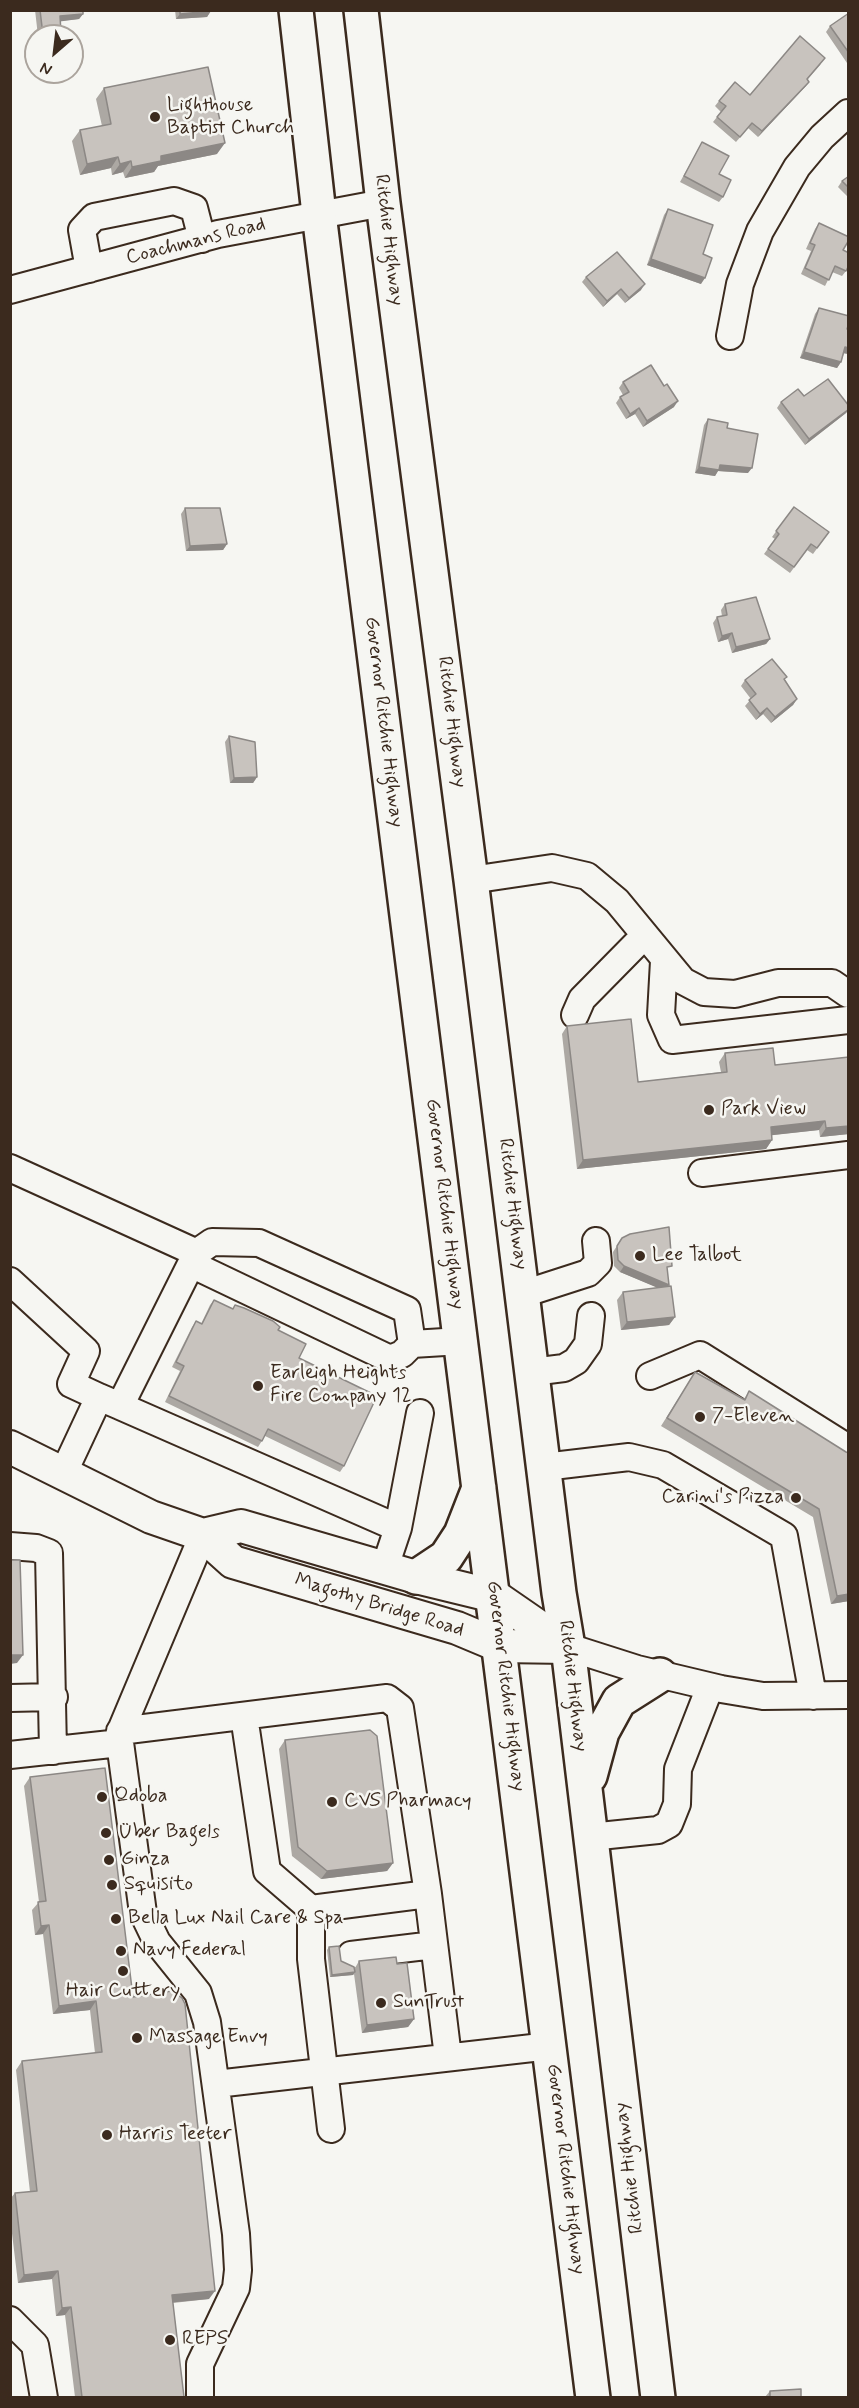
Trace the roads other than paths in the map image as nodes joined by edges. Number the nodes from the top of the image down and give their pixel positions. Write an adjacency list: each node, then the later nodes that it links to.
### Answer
1 (296, 10): 5 (highway, Governor Ritchie Highway)
2 (361, 10): 4 (highway, Ritchie Highway)
3 (849, 112): 9 (street)
4 (383, 203): 5 (street, Coachmans Road); 10 (highway, Ritchie Highway)
5 (319, 214): 6 (street, Coachmans Road); 24 (highway, Governor Ritchie Highway)
6 (202, 239): 7 (street, Coachmans Road); 7 (street)
7 (89, 269): 8 (street, Coachmans Road)
8 (10, 290)
9 (730, 336)
10 (471, 880): 11 (street); 22 (highway, Ritchie Highway)
11 (644, 936): 12 (street); 14 (street)
12 (664, 961): 13 (street); 15 (street)
13 (849, 994)
14 (575, 1015)
15 (849, 1020)
16 (849, 1155): 18 (street)
17 (10, 1168): 20 (street)
18 (702, 1173)
19 (596, 1240): 22 (street)
20 (194, 1258): 25 (street); 25 (street); 28 (street)
21 (10, 1281): 28 (street)
22 (523, 1294): 26 (highway, Ritchie Highway)
23 (591, 1316): 26 (street)
24 (461, 1341): 25 (street); 34 (highway, Governor Ritchie Highway)
25 (412, 1344)
26 (532, 1372): 32 (highway, Ritchie Highway)
27 (650, 1376): 31 (street)
28 (110, 1401): 33 (street); 35 (street)
29 (420, 1413): 35 (street)
30 (10, 1447): 33 (main road, Magothy Bridge Road)
31 (849, 1448)
32 (544, 1467): 42 (highway, Ritchie Highway); 46 (street)
33 (63, 1474): 36 (main road, Magothy Bridge Road)
34 (480, 1487): 39 (highway); 40 (highway, Governor Ritchie Highway)
35 (398, 1528): 38 (street)
36 (204, 1535): 38 (main road, Magothy Bridge Road); 41 (main road, Magothy Bridge Road); 50 (street)
37 (10, 1546): 47 (street)
38 (385, 1567): 39 (main road, Magothy Bridge Road)
39 (416, 1577): 40 (main road, Magothy Bridge Road)
40 (494, 1596): 41 (highway, Governor Ritchie Highway); 42 (main road, Magothy Bridge Road)
41 (500, 1646): 42 (main road, Magothy Bridge Road); 59 (highway, Governor Ritchie Highway)
42 (568, 1647): 43 (street); 53 (highway, Ritchie Highway)
43 (660, 1675): 44 (street); 53 (highway)
44 (710, 1687): 46 (street); 54 (street)
45 (849, 1695): 46 (street)
46 (813, 1696)
47 (54, 1697): 48 (street); 51 (street)
48 (10, 1698)
49 (244, 1716): 50 (street); 55 (street); 56 (street)
50 (120, 1737): 51 (street); 62 (street)
51 (53, 1751): 52 (street)
52 (10, 1755)
53 (585, 1792): 54 (highway, Ritchie Highway)
54 (590, 1837): 68 (highway, Ritchie Highway)
55 (428, 1894): 56 (street); 57 (street)
56 (311, 1909): 58 (street)
57 (434, 1945): 58 (street); 60 (street)
58 (330, 1957): 61 (street)
59 (550, 2046): 60 (street); 67 (highway, Governor Ritchie Highway)
60 (448, 2057): 61 (street)
61 (324, 2072): 62 (street); 63 (street)
62 (216, 2084): 66 (street)
63 (331, 2129)
64 (10, 2320): 65 (street)
65 (44, 2397)
66 (200, 2397)
67 (593, 2397)
68 (658, 2397)

